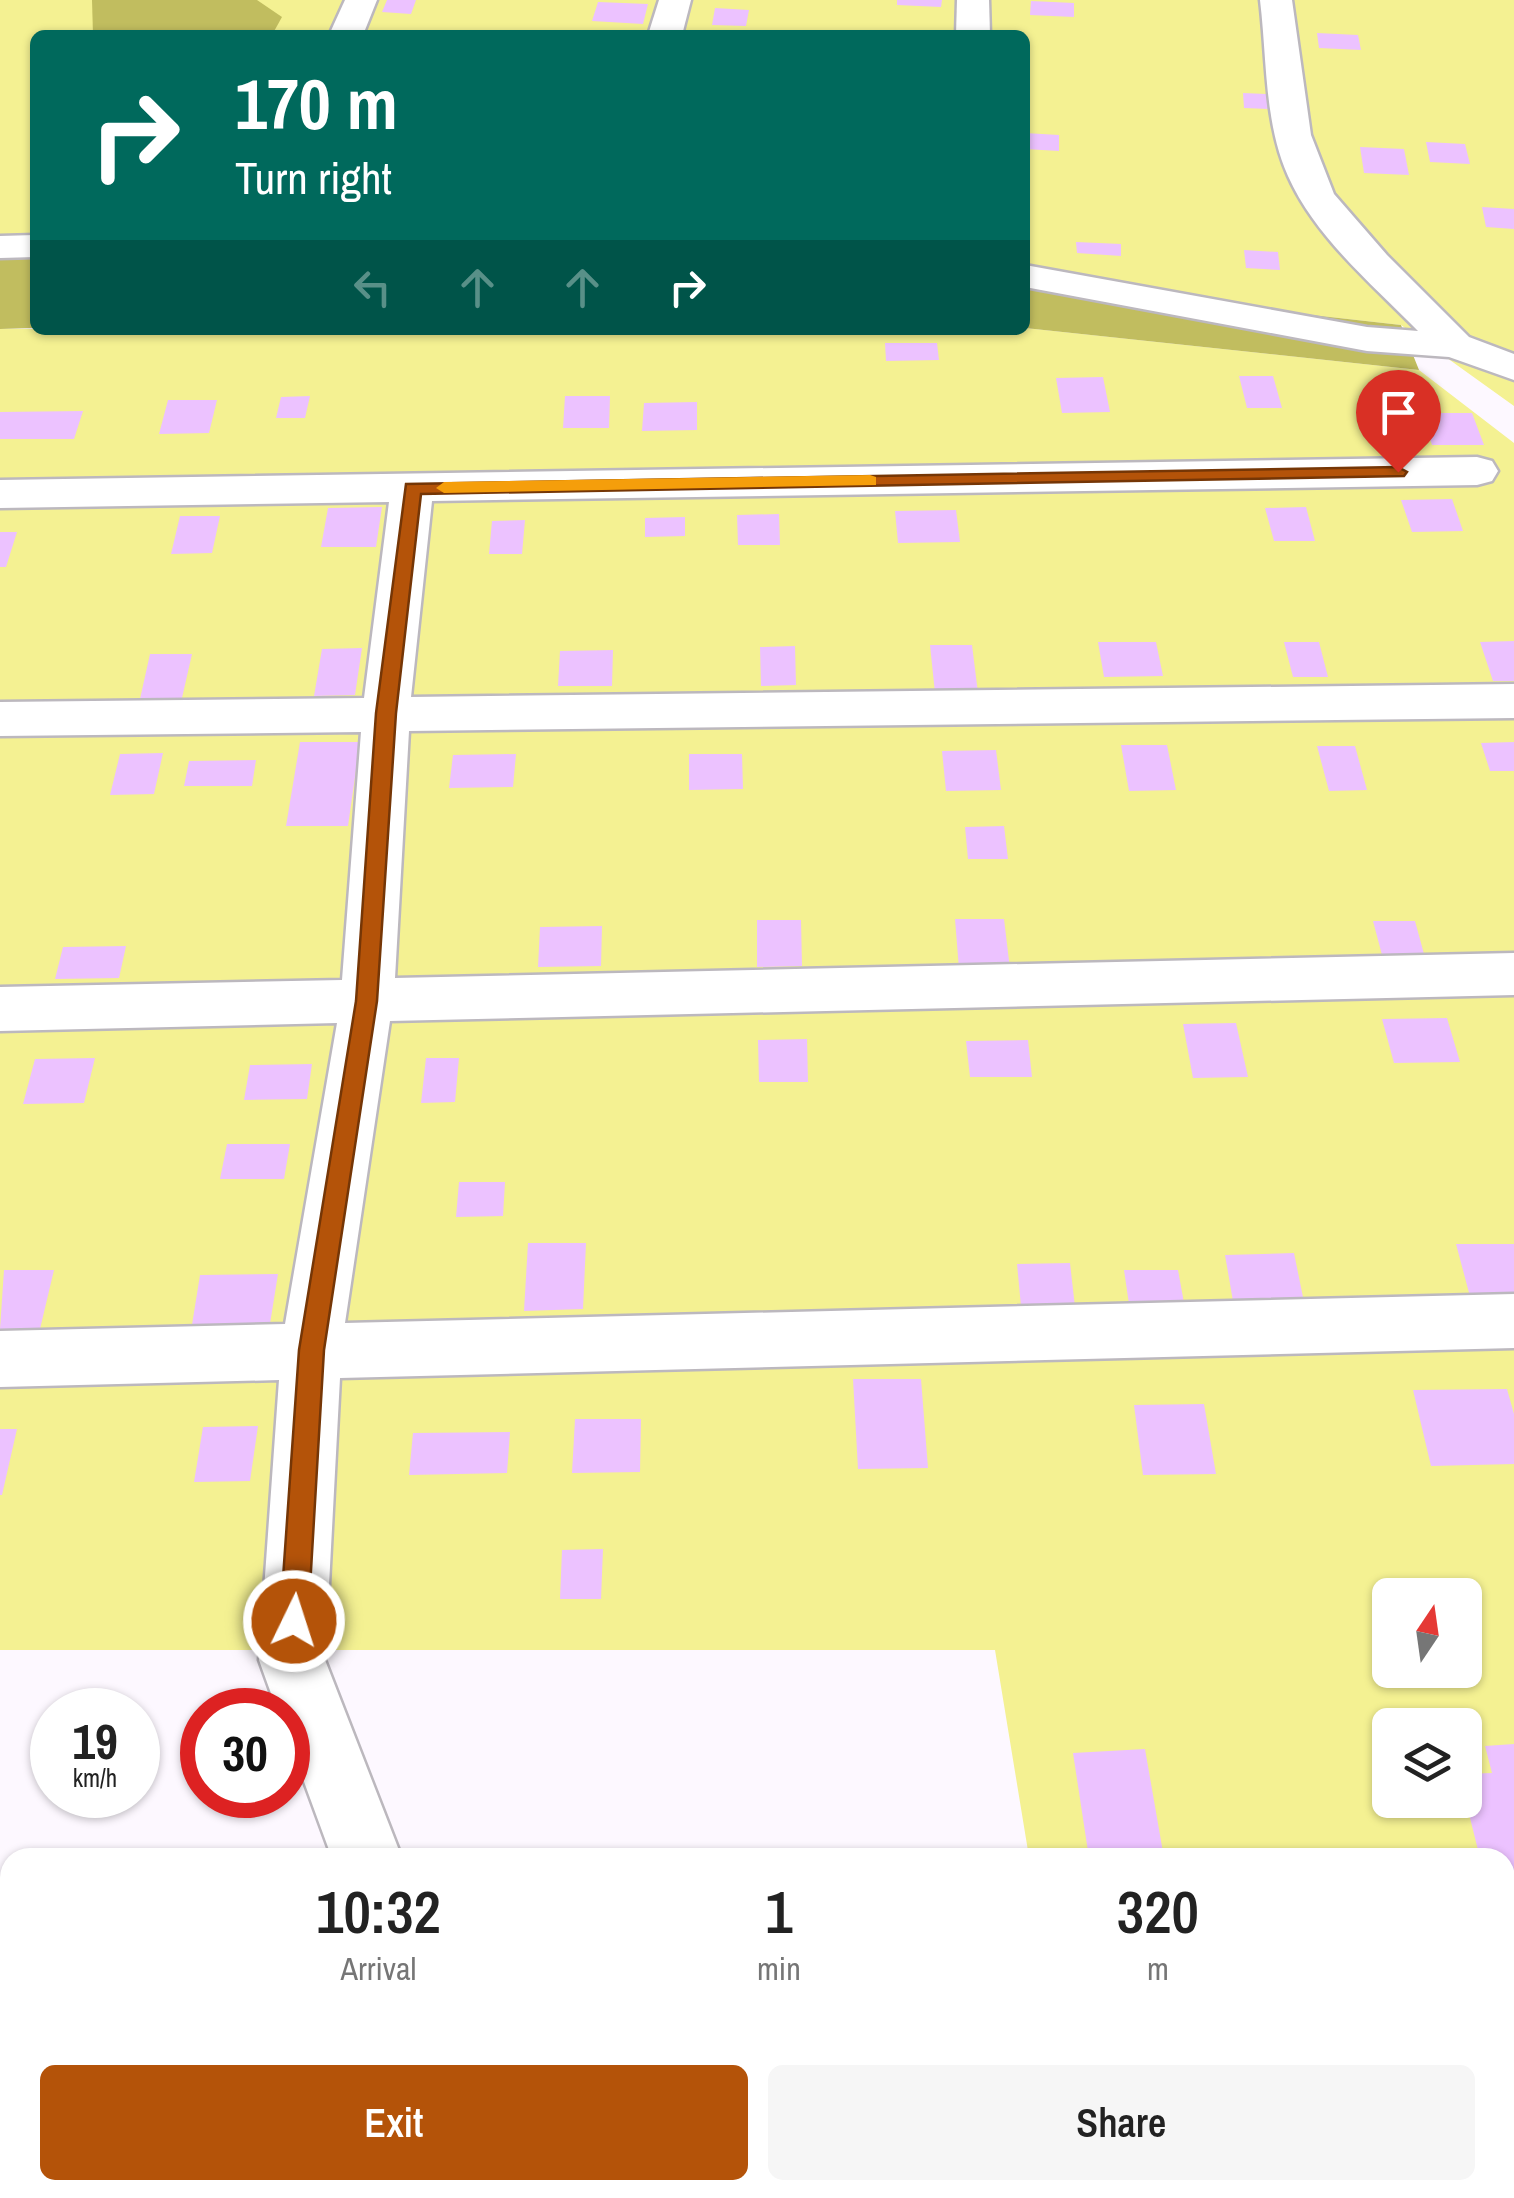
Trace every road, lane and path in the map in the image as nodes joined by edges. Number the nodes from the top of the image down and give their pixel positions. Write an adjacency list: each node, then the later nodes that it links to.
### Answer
1 (360, 0): 5 (street)
2 (674, 0): 6 (street)
3 (973, 0): 7 (street)
4 (1276, 0): 11 (street)
5 (348, 30)
6 (666, 30)
7 (973, 30)
8 (30, 246): 9 (street)
9 (0, 247)
10 (1030, 277): 11 (street)
11 (1455, 345): 12 (street)
12 (1514, 368)
13 (1477, 471): 14 (street)
14 (412, 488): 15 (street); 17 (street)
15 (0, 494)
16 (1514, 701): 17 (street)
17 (386, 713): 18 (street); 20 (street)
18 (0, 719)
19 (1514, 974): 20 (street)
20 (366, 1001): 21 (street); 23 (street)
21 (0, 1009)
22 (1514, 1321): 23 (street)
23 (311, 1350): 24 (street); 25 (street)
24 (0, 1359)
25 (364, 1848)

